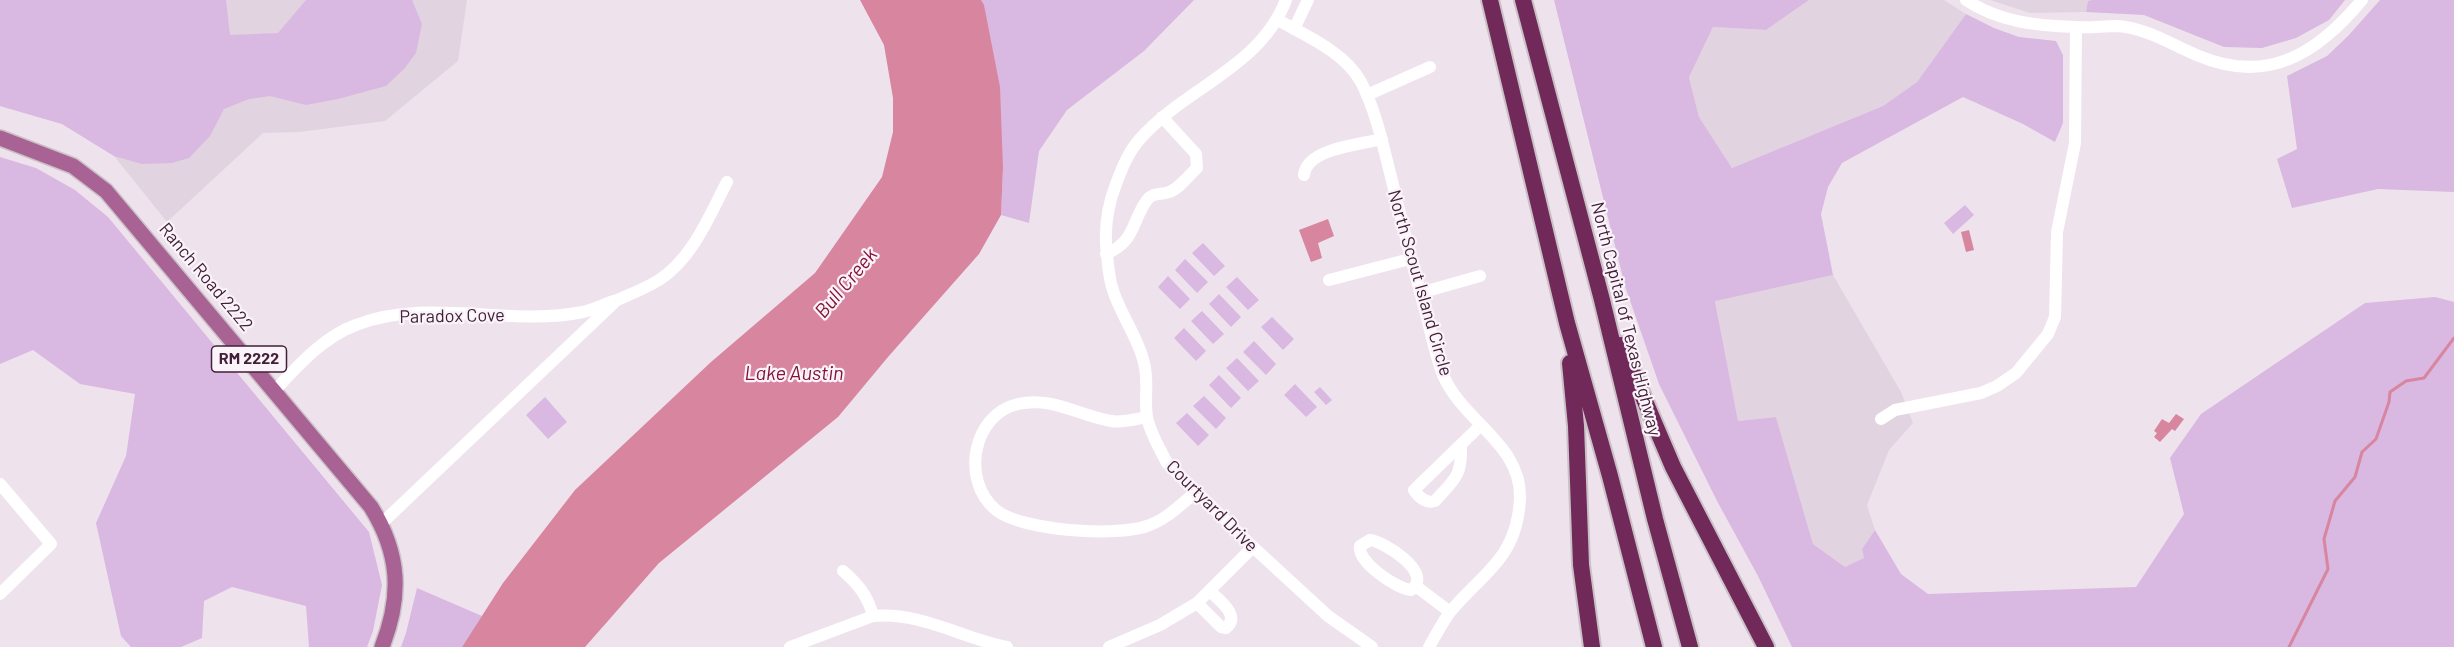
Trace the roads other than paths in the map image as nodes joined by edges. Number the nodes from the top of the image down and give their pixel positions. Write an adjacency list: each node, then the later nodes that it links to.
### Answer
1 (1286, 0): 7 (street, Courtyard Drive)
2 (1308, 0): 9 (street)
3 (1491, 0): 24 (highway)
4 (1524, 0): 23 (highway, North Capital of Texas Highway)
5 (1966, 0): 8 (street)
6 (2362, 0): 8 (street)
7 (1278, 20): 9 (street, North Scout Island Circle); 12 (street, Courtyard Drive)
8 (2076, 27): 27 (street)
9 (1294, 29): 11 (street, North Scout Island Circle)
10 (1430, 67): 11 (street)
11 (1367, 94): 14 (street, North Scout Island Circle)
12 (1162, 117): 17 (street, Courtyard Drive); 17 (street)
13 (0, 138): 25 (main road, Ranch Road 2222 / RM 2222)
14 (1382, 139): 15 (street); 18 (street, North Scout Island Circle)
15 (1304, 175)
16 (727, 182): 22 (street)
17 (1106, 254): 26 (street, Courtyard Drive)
18 (1410, 260): 20 (street); 21 (street, North Scout Island Circle)
19 (1480, 276): 21 (street)
20 (1329, 280)
21 (1420, 293): 28 (street, North Scout Island Circle)
22 (617, 300): 25 (street, Paradox Cove); 32 (street)
23 (1602, 300): 40 (highway); 52 (highway, North Capital of Texas Highway)
24 (1567, 323): 50 (highway); 51 (highway)
25 (275, 390): 32 (main road, Ranch Road 2222 / RM 2222)
26 (1147, 417): 31 (street, Courtyard Drive); 31 (street)
27 (1881, 419)
28 (1481, 425): 29 (street); 39 (street, North Scout Island Circle)
29 (1461, 444): 29 (street)
30 (0, 484): 37 (street)
31 (1195, 493): 33 (street, Courtyard Drive)
32 (382, 523): 44 (main road, Ranch Road 2222 / RM 2222)
33 (1252, 547): 36 (street); 42 (street, Courtyard Drive)
34 (843, 571): 41 (street)
35 (1417, 586): 35 (street); 39 (street)
36 (1211, 592): 38 (street); 38 (street)
37 (0, 594)
38 (1197, 603): 47 (street)
39 (1450, 612): 49 (street, North Scout Island Circle)
40 (1748, 612): 53 (highway); 54 (highway)
41 (873, 616): 43 (street); 45 (street)
42 (1352, 641): 48 (street, Courtyard Drive)
43 (989, 645): 46 (street)
44 (382, 647)
45 (790, 647)
46 (1007, 647)
47 (1109, 647)
48 (1372, 647)
49 (1429, 647)
50 (1592, 647)
51 (1654, 647)
52 (1690, 647)
53 (1761, 647)
54 (1766, 647)

